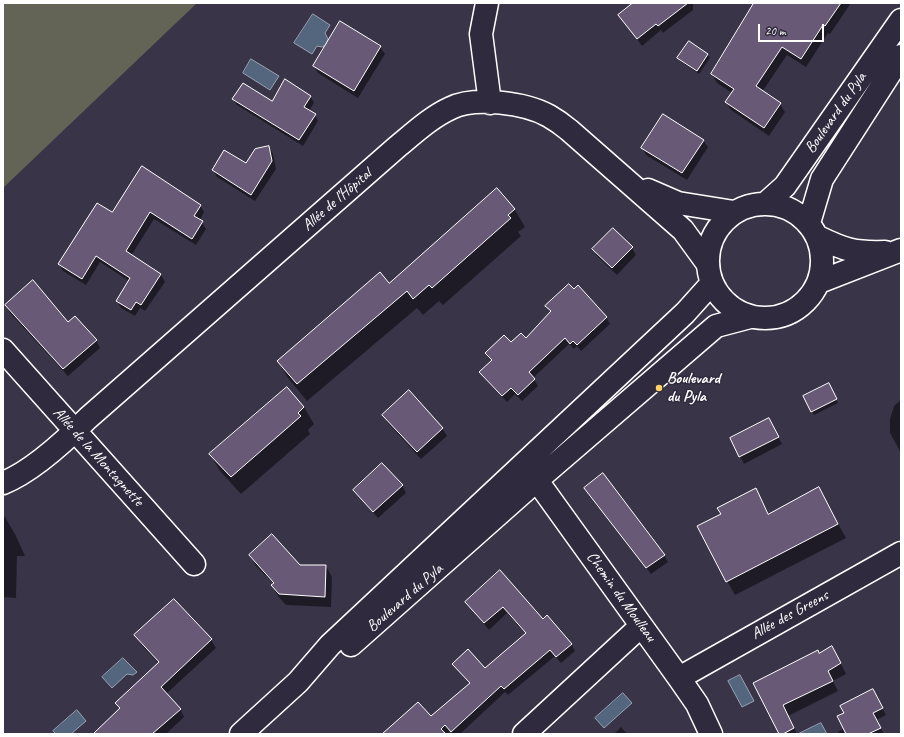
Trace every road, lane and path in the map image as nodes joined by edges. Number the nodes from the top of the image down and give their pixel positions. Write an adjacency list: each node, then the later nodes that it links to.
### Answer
1 (488, 3): 4 (street)
2 (901, 20): 6 (street, Boulevard du Pyla)
3 (901, 56): 8 (street, Boulevard du Pyla)
4 (490, 103): 5 (street, Allée de l’Hôpital); 14 (street, Allée de l’Hôpital)
5 (627, 180): 7 (street, Allée de l’Hôpital); 10 (street, Allée de l’Hôpital)
6 (766, 203): 7 (street); 8 (street)
7 (734, 212): 10 (street)
8 (813, 230): 9 (street); 11 (street)
9 (898, 251): 11 (street)
10 (709, 273): 12 (street); 15 (street, Boulevard du Pyla)
11 (819, 282): 12 (street)
12 (750, 317): 15 (street, Boulevard du Pyla)
13 (3, 350): 14 (street, Allée de la Montagnette)
14 (75, 431): 16 (street, Allée de l’Hôpital); 18 (street, Allée de la Montagnette)
15 (529, 473): 19 (street, Chemin du Moulleau); 21 (street, Boulevard du Pyla)
16 (3, 483)
17 (901, 553): 20 (street, Allée des Greens)
18 (194, 564)
19 (641, 626): 20 (street, Chemin du Moulleau); 22 (street)
20 (679, 678): 23 (street, Chemin du Moulleau)
21 (241, 734)
22 (524, 734)
23 (711, 734)

